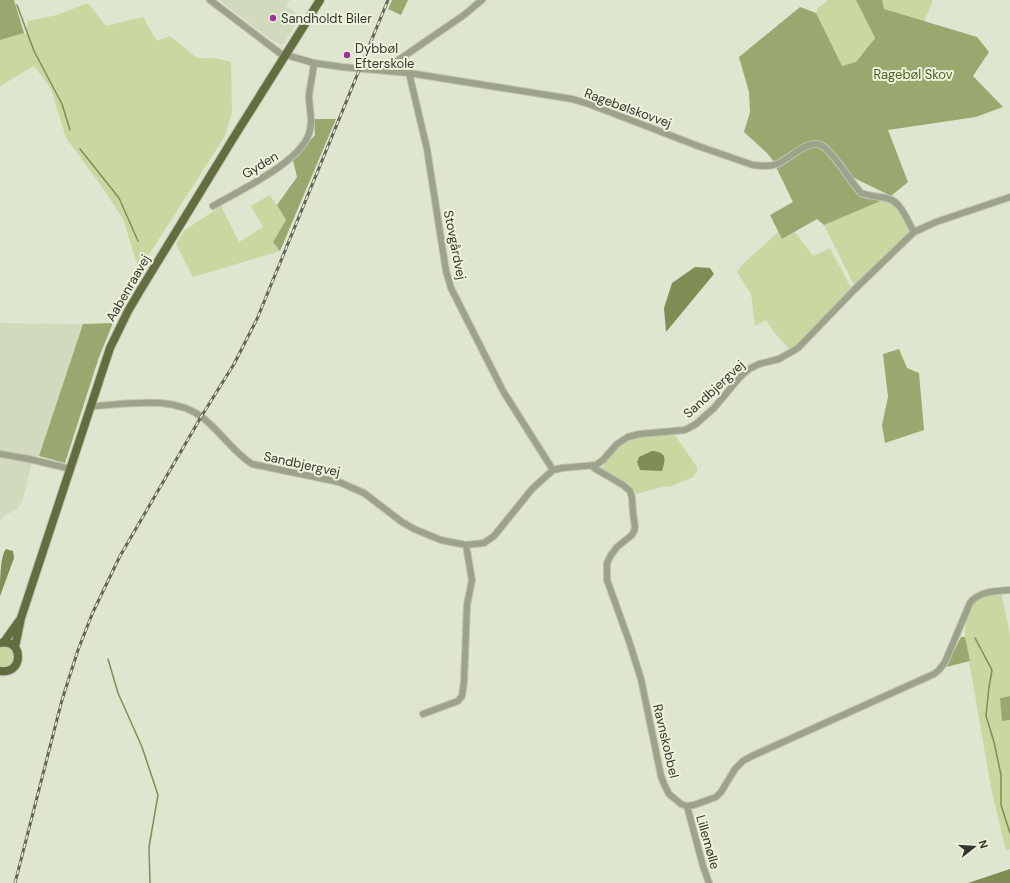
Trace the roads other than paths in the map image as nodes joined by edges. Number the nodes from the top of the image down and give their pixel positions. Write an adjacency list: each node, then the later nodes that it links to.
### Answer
1 (210, 0): 4 (street)
2 (320, 0): 4 (main road, Aabenraavej)
3 (482, 0): 6 (street)
4 (284, 54): 5 (street, Ragebølskovvej); 11 (main road, Aabenraavej)
5 (314, 63): 6 (street, Ragebølskovvej); 9 (street, Gyden)
6 (384, 70): 7 (street, Ragebølskovvej)
7 (409, 73): 10 (street, Ragebølskovvej); 15 (street, Stovgårdvej)
8 (1010, 197): 10 (street, Sandbjergvej)
9 (213, 206)
10 (914, 232): 13 (street, Sandbjergvej)
11 (90, 405): 14 (main road, Aabenraavej); 16 (street, Sandbjergvej)
12 (0, 454): 14 (street)
13 (593, 466): 15 (street); 23 (street, Ravnskobbel)
14 (71, 469): 18 (main road, Aabenraavej)
15 (553, 470): 16 (street, Sandbjergvej)
16 (466, 545): 22 (street)
17 (1010, 590): 23 (street)
18 (21, 618): 19 (main road, Aabenraavej); 20 (main road, Aabenraavej)
19 (2, 643): 20 (main road)
20 (15, 647): 21 (main road, Aabenraavej)
21 (1, 672)
22 (423, 714)
23 (687, 806): 24 (street, Lillemølle)
24 (709, 883)

